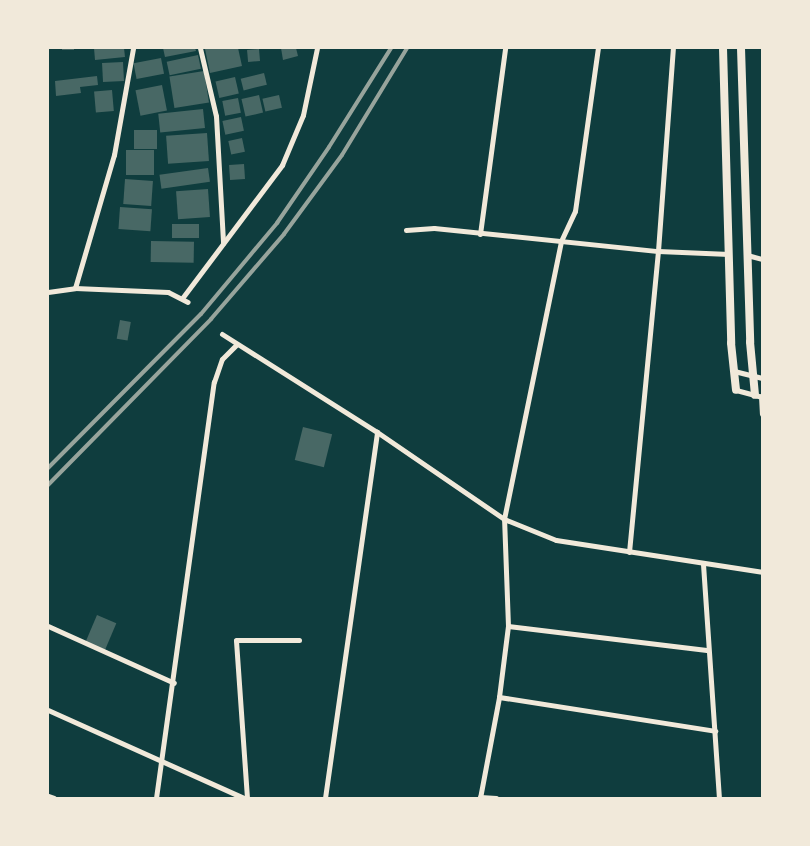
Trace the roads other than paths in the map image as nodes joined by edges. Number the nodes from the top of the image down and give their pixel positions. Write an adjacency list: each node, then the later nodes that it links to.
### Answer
1 (133, 48): 17 (street)
2 (200, 48): 12 (street)
3 (317, 48): 12 (street)
4 (505, 48): 10 (street)
5 (598, 48): 11 (street)
6 (673, 48): 13 (street)
7 (723, 48): 14 (street)
8 (741, 48): 15 (street)
9 (406, 230): 10 (street)
10 (480, 234): 11 (street)
11 (561, 241): 13 (street); 30 (street)
12 (223, 244): 19 (street)
13 (658, 251): 14 (street); 31 (street)
14 (729, 254): 23 (street)
15 (747, 255): 16 (street); 24 (street)
16 (762, 259)
17 (75, 288): 18 (street); 19 (street)
18 (48, 292)
19 (183, 297): 20 (street)
20 (188, 302)
21 (222, 334): 22 (street)
22 (236, 344): 29 (street); 38 (street)
23 (734, 370): 24 (street); 26 (street)
24 (753, 375): 25 (street); 27 (street)
25 (762, 378)
26 (736, 390): 27 (street)
27 (759, 396): 28 (street)
28 (762, 414)
29 (377, 432): 30 (street); 47 (street)
30 (504, 519): 31 (street); 35 (street)
31 (629, 552): 32 (street)
32 (703, 564): 33 (street); 37 (street)
33 (762, 572)
34 (48, 626): 38 (street)
35 (508, 626): 37 (street); 39 (street)
36 (299, 640): 46 (street)
37 (707, 650): 41 (street)
38 (174, 683): 42 (street)
39 (499, 697): 41 (street); 48 (street)
40 (48, 710): 42 (street)
41 (715, 731): 50 (street)
42 (162, 764): 45 (street); 46 (street)
43 (48, 796): 44 (street)
44 (54, 798)
45 (156, 798)
46 (245, 798)
47 (325, 798)
48 (480, 798): 49 (street)
49 (496, 798)
50 (719, 798)

